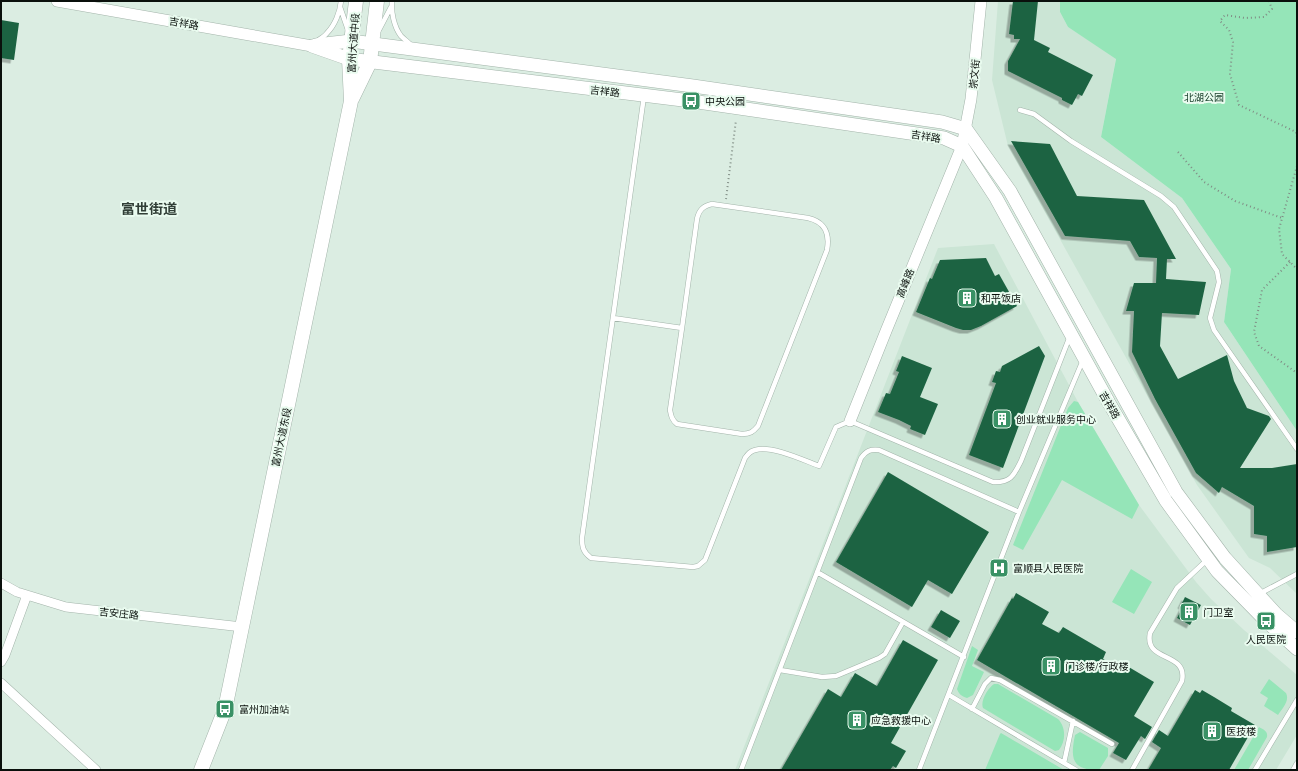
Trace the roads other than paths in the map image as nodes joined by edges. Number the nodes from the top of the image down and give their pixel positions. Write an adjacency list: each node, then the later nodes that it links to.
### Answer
1 (57, 1): 11 (street, 吉祥路)
2 (341, 1): 7 (lane)
3 (356, 1): 9 (main road, 富州大道中段)
4 (376, 1): 10 (main road, 富州大道中段)
5 (392, 1): 8 (lane)
6 (981, 1): 18 (street, 崇文街)
7 (340, 7): 9 (lane); 11 (lane)
8 (391, 7): 10 (lane); 12 (lane)
9 (351, 41): 10 (main road, 吉祥路); 11 (main road, 吉祥路); 13 (main road, 富州大道中段)
10 (372, 44): 12 (main road, 吉祥路); 14 (main road, 富州大道中段)
11 (312, 46): 13 (main road, 吉祥路)
12 (417, 50): 18 (main road, 吉祥路)
13 (349, 59): 14 (main road, 吉祥路); 16 (main road, 富州大道中段)
14 (370, 62): 15 (main road, 吉祥路); 16 (main road, 富州大道中段)
15 (644, 96): 19 (main road, 吉祥路); 20 (lane)
16 (351, 101): 34 (main road, 富州大道东段)
17 (1020, 110): 25 (lane)
18 (966, 129): 19 (street, 崇文街); 31 (main road, 吉祥路)
19 (962, 146): 22 (main road, 吉祥路); 24 (street, 高峰路)
20 (613, 318): 21 (lane); 24 (lane)
21 (682, 328): 21 (lane)
22 (1071, 334): 23 (main road, 吉祥路); 24 (lane)
23 (1084, 358): 26 (lane); 27 (main road, 吉祥路)
24 (850, 421)
25 (1297, 449)
26 (1019, 512): 28 (lane); 37 (lane)
27 (1208, 559): 36 (main road, 吉祥路); 53 (lane)
28 (817, 572): 33 (lane); 39 (lane)
29 (1297, 574): 31 (lane)
30 (1, 583): 32 (street, 吉安庄路)
31 (1258, 594): 35 (main road, 吉祥路)
32 (27, 595): 34 (street, 吉安庄路); 38 (street)
33 (903, 622): 37 (lane); 39 (lane)
34 (242, 627): 49 (main road, 富州大道东段)
35 (1297, 632)
36 (1297, 649)
37 (964, 656): 41 (lane)
38 (1, 662)
39 (780, 670): 50 (lane)
40 (1, 683): 48 (street)
41 (949, 695): 43 (lane); 51 (lane)
42 (1297, 700): 54 (lane)
43 (972, 709): 44 (lane); 46 (lane)
44 (1073, 721): 45 (lane); 46 (lane)
45 (1112, 744)
46 (1064, 763): 52 (lane)
47 (1297, 763): 55 (lane)
48 (96, 770)
49 (201, 770)
50 (741, 770)
51 (919, 770)
52 (1076, 770)
53 (1132, 770)
54 (1255, 770)
55 (1293, 770)

